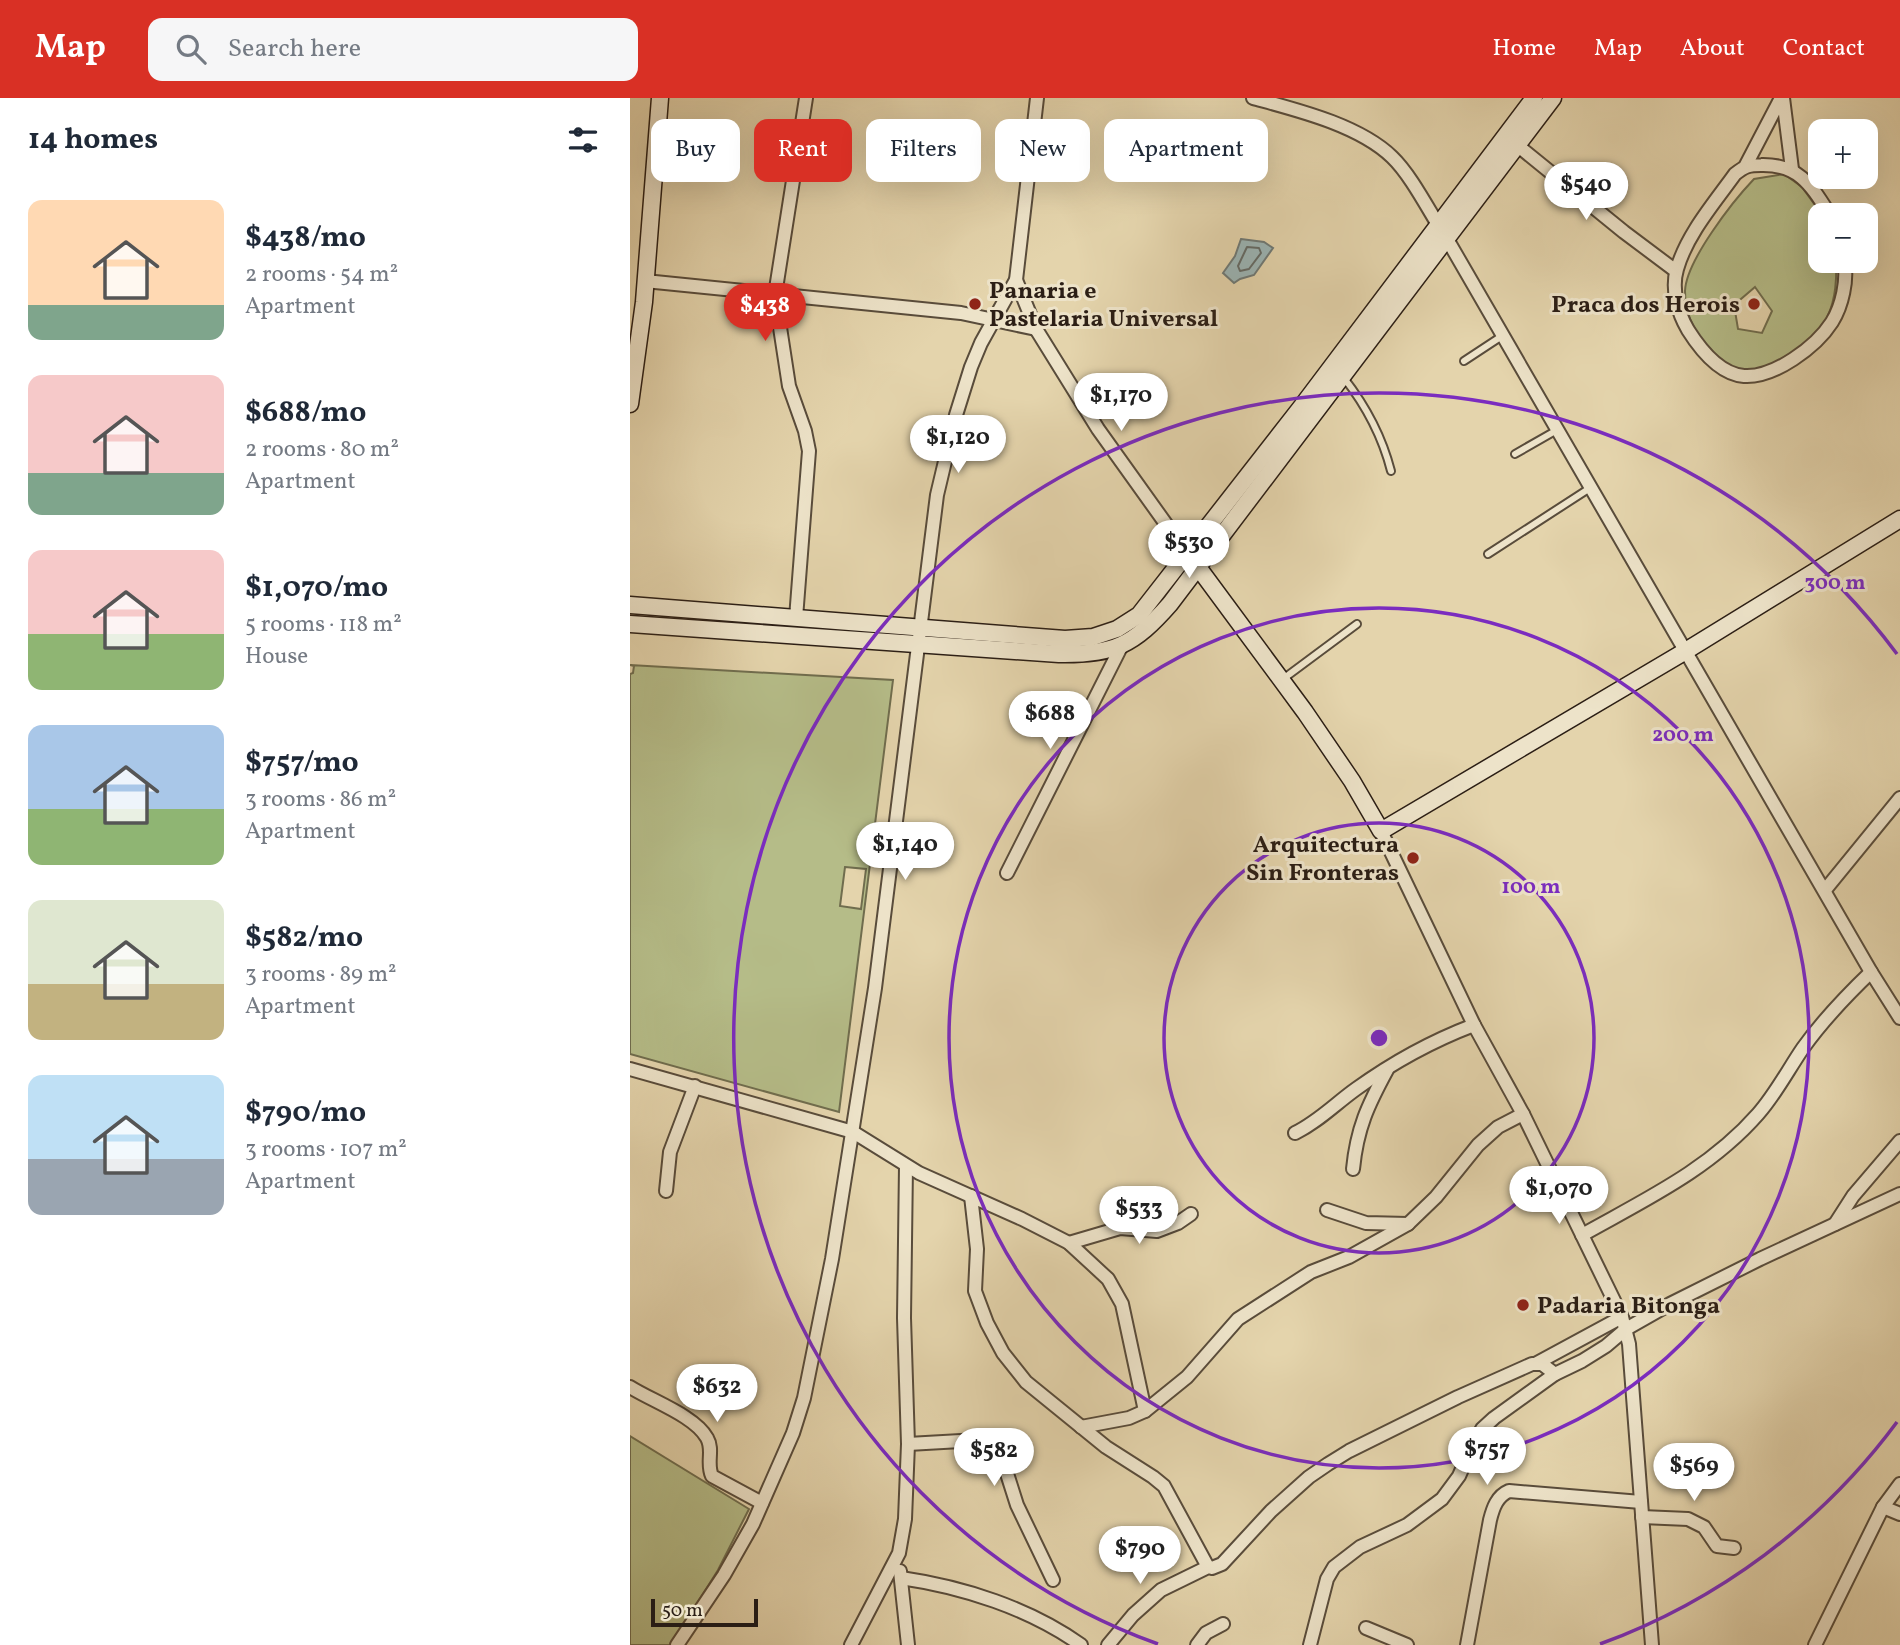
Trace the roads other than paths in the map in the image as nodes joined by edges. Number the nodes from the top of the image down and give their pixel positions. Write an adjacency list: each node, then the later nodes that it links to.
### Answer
1 (660, 98): 17 (street)
2 (806, 98): 18 (street)
3 (1037, 98): 16 (street)
4 (1253, 98): 8 (street)
5 (1534, 98): 13 (street)
6 (1553, 98): 9 (street)
7 (1782, 98): 10 (street); 11 (street)
8 (1290, 103): 13 (street)
9 (1517, 145): 13 (street); 14 (street)
10 (1746, 165): 11 (street); 14 (street)
11 (1792, 169): 12 (street)
12 (1822, 203)
13 (1442, 232): 21 (street); 23 (street); 30 (street)
14 (1676, 271): 15 (street)
15 (1846, 273)
16 (1016, 280): 19 (street); 20 (street)
17 (646, 281): 18 (street); 24 (street)
18 (775, 295): 19 (street); 34 (street)
19 (995, 320): 20 (street); 37 (street)
20 (1036, 329): 30 (street)
21 (1502, 335): 22 (lane); 25 (street)
22 (1464, 361)
23 (1343, 376): 27 (lane); 32 (street)
24 (630, 404)
25 (1557, 430): 26 (lane); 28 (street)
26 (1515, 454)
27 (1391, 471)
28 (1590, 488): 31 (lane); 39 (street)
29 (1900, 519): 39 (street)
30 (1186, 552): 32 (street); 37 (street)
31 (1488, 554)
32 (1197, 567): 38 (street); 40 (street)
33 (630, 605): 34 (street)
34 (796, 618): 37 (street)
35 (630, 624): 37 (street)
36 (1357, 624): 40 (lane)
37 (919, 636): 38 (street); 52 (street)
38 (1122, 645): 43 (street)
39 (1684, 652): 42 (street); 44 (street)
40 (1281, 680): 42 (street)
41 (1900, 797): 44 (street)
42 (1381, 831): 47 (street)
43 (1007, 873)
44 (1825, 890): 45 (street)
45 (1871, 972): 46 (street); 64 (street)
46 (1900, 1018)
47 (1474, 1025): 48 (street); 51 (street)
48 (1389, 1066): 53 (street); 56 (street)
49 (630, 1069): 50 (street)
50 (695, 1086): 52 (street); 57 (street)
51 (1523, 1114): 62 (street); 64 (street)
52 (853, 1132): 55 (street); 75 (street)
53 (1295, 1133)
54 (1900, 1141): 63 (street)
55 (906, 1166): 59 (street); 72 (street)
56 (1353, 1169)
57 (666, 1191)
58 (1900, 1194): 63 (street)
59 (971, 1196): 65 (street); 71 (street)
60 (1327, 1210): 62 (street)
61 (1191, 1214): 65 (street)
62 (1408, 1224): 70 (street)
63 (1835, 1224): 66 (street)
64 (1581, 1234): 66 (street)
65 (1069, 1243): 70 (street)
66 (1624, 1323): 67 (street); 68 (street); 74 (street)
67 (1537, 1363): 68 (street); 81 (street)
68 (1555, 1374): 92 (street)
69 (630, 1387): 75 (street)
70 (1145, 1411): 71 (street)
71 (1081, 1427): 81 (street)
72 (908, 1444): 80 (street); 83 (street)
73 (1900, 1484): 76 (street)
74 (1641, 1502): 78 (street); 94 (street)
75 (762, 1503): 86 (street)
76 (1883, 1507): 77 (street); 96 (street)
77 (1900, 1514)
78 (1642, 1517): 79 (street); 95 (street)
79 (1734, 1548)
80 (899, 1553): 82 (street); 87 (street)
81 (1209, 1567): 90 (street)
82 (901, 1578): 88 (street); 89 (street)
83 (1054, 1580)
84 (1223, 1624): 91 (street)
85 (1366, 1628): 93 (street)
86 (677, 1645)
87 (851, 1645)
88 (908, 1645)
89 (1081, 1645)
90 (1108, 1645)
91 (1197, 1645)
92 (1310, 1645)
93 (1408, 1645)
94 (1467, 1645)
95 (1652, 1645)
96 (1815, 1645)

